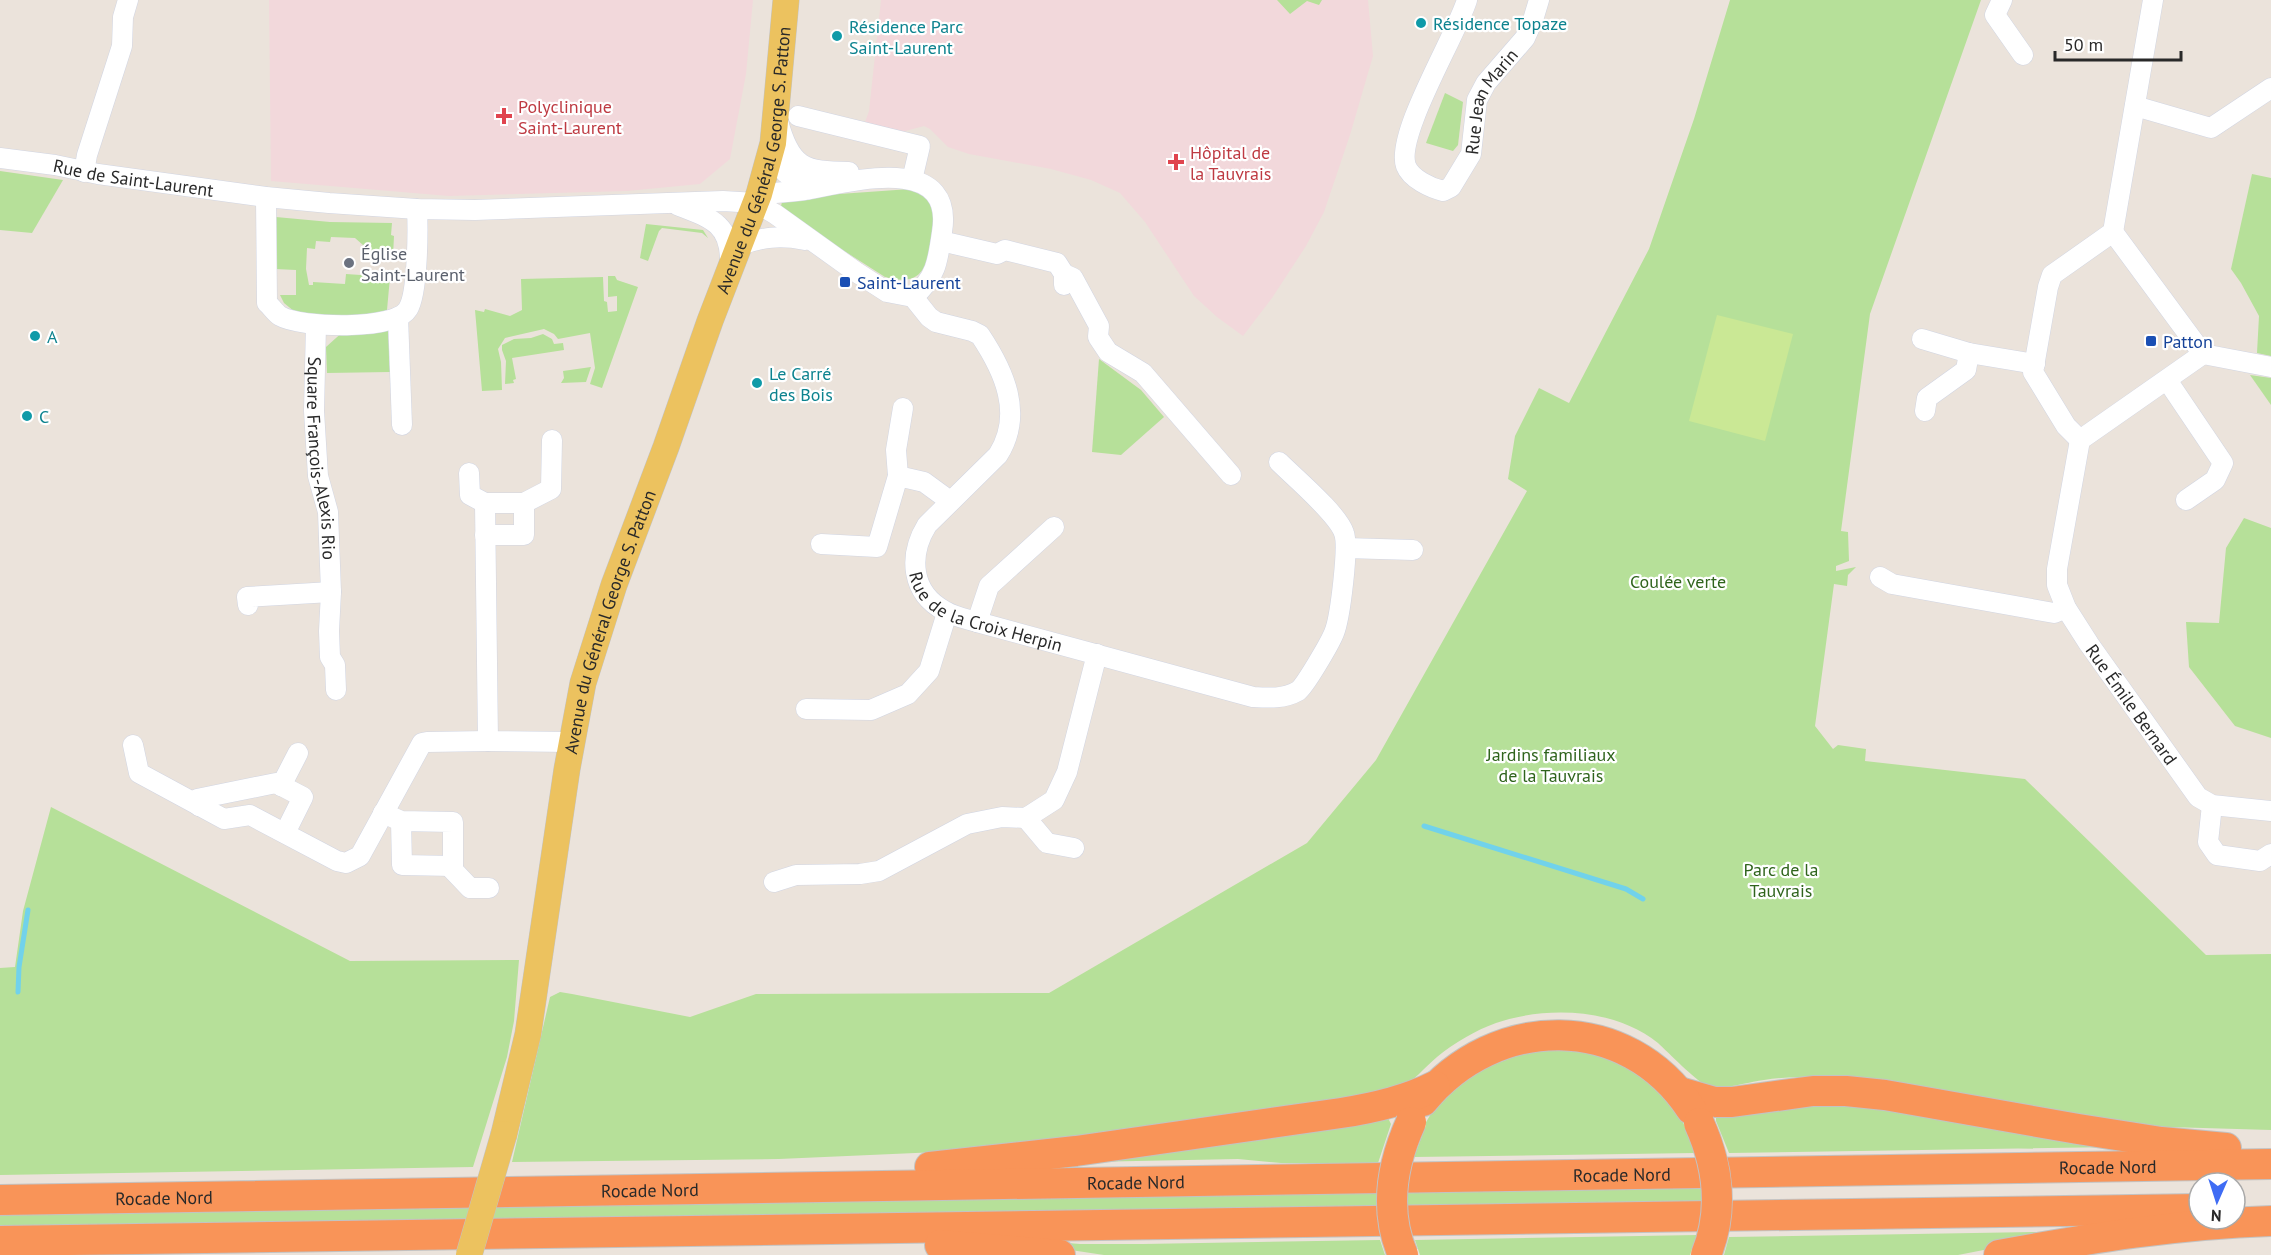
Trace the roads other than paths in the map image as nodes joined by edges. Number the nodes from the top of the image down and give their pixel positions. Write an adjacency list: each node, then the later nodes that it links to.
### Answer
1 (128, 0): 13 (street)
2 (786, 0): 10 (main road, Avenue du Général George S. Patton)
3 (1467, 0): 4 (street, Rue Jean Marin)
4 (1539, 0)
5 (2002, 0): 7 (street)
6 (2153, 0): 9 (street)
7 (2023, 55)
8 (2271, 88): 9 (street)
9 (2135, 106): 21 (street)
10 (787, 113): 11 (main road, Avenue du Général George S. Patton); 14 (street); 15 (street)
11 (773, 143): 16 (street); 18 (main road, Avenue du Général George S. Patton)
12 (0, 158): 13 (street, Rue de Saint-Laurent)
13 (84, 172): 17 (street, Rue de Saint-Laurent)
14 (887, 177): 15 (street); 16 (street)
15 (912, 180): 22 (street)
16 (825, 185): 18 (street)
17 (266, 197): 20 (street, Rue de Saint-Laurent); 27 (street)
18 (757, 199): 19 (street, Rue de Saint-Laurent); 23 (street); 24 (main road, Avenue du Général George S. Patton)
19 (669, 202): 20 (street, Rue de Saint-Laurent); 24 (street, Rue de Saint-Laurent)
20 (417, 209): 26 (street)
21 (2113, 232): 30 (street); 31 (street)
22 (942, 233): 25 (street); 41 (street)
23 (810, 240): 24 (street); 25 (street)
24 (734, 257): 62 (main road, Avenue du Général George S. Patton)
25 (913, 297): 44 (street, Rue de la Croix Herpin)
26 (398, 317): 27 (street); 36 (street)
27 (316, 325): 53 (street, Square François-Alexis Rio)
28 (1922, 339): 29 (street)
29 (1969, 353): 31 (street); 35 (street)
30 (2203, 354): 32 (street); 33 (street)
31 (2035, 364): 38 (street)
32 (2271, 367)
33 (2168, 380): 38 (street); 43 (street)
34 (903, 408): 42 (street)
35 (1924, 411)
36 (402, 425)
37 (552, 440): 46 (street)
38 (2080, 440): 55 (street, Rue Émile Bernard)
39 (1279, 462): 50 (street, Rue de la Croix Herpin)
40 (469, 472): 45 (street)
41 (1231, 475)
42 (898, 476): 44 (street); 49 (street)
43 (2186, 500)
44 (950, 501): 56 (street, Rue de la Croix Herpin)
45 (485, 503): 46 (street); 48 (street)
46 (524, 503): 48 (street)
47 (1054, 527): 57 (street)
48 (485, 535): 61 (street)
49 (821, 544)
50 (1346, 548): 51 (street); 58 (street, Rue de la Croix Herpin)
51 (1413, 550)
52 (1880, 577): 55 (street)
53 (331, 592): 54 (street); 59 (street, Square François-Alexis Rio)
54 (248, 605)
55 (2066, 608): 66 (street, Rue Émile Bernard)
56 (947, 613): 57 (street, Rue de la Croix Herpin); 60 (street)
57 (977, 622): 58 (street, Rue de la Croix Herpin)
58 (1097, 654): 70 (street)
59 (336, 690)
60 (806, 709)
61 (488, 741): 62 (street); 69 (street)
62 (571, 741): 90 (main road, Avenue du Général George S. Patton, bridge)
63 (133, 745): 67 (street)
64 (298, 753): 65 (street)
65 (281, 786): 67 (street); 72 (street)
66 (2205, 801): 68 (street); 74 (street)
67 (199, 806): 72 (street)
68 (2271, 812)
69 (383, 813): 71 (street); 72 (street)
70 (1026, 818): 73 (street); 76 (street)
71 (401, 821): 75 (street); 75 (street)
72 (285, 833)
73 (1074, 848)
74 (2271, 854)
75 (449, 866): 77 (street)
76 (774, 882)
77 (489, 888)
78 (1435, 1086): 79 (highway); 82 (highway); 92 (highway, bridge)
79 (1679, 1092): 80 (highway); 93 (highway, bridge)
80 (2271, 1150)
81 (2271, 1164): 82 (highway, Rocade Nord)
82 (444, 1192): 83 (highway, Rocade Nord)
83 (0, 1200)
84 (2247, 1208): 85 (highway)
85 (2271, 1208)
86 (2187, 1209): 88 (highway)
87 (2271, 1221): 94 (highway)
88 (541, 1232): 89 (highway); 91 (highway)
89 (0, 1241)
90 (469, 1255)
91 (1060, 1255)
92 (1403, 1255)
93 (1706, 1255)
94 (1999, 1255)

